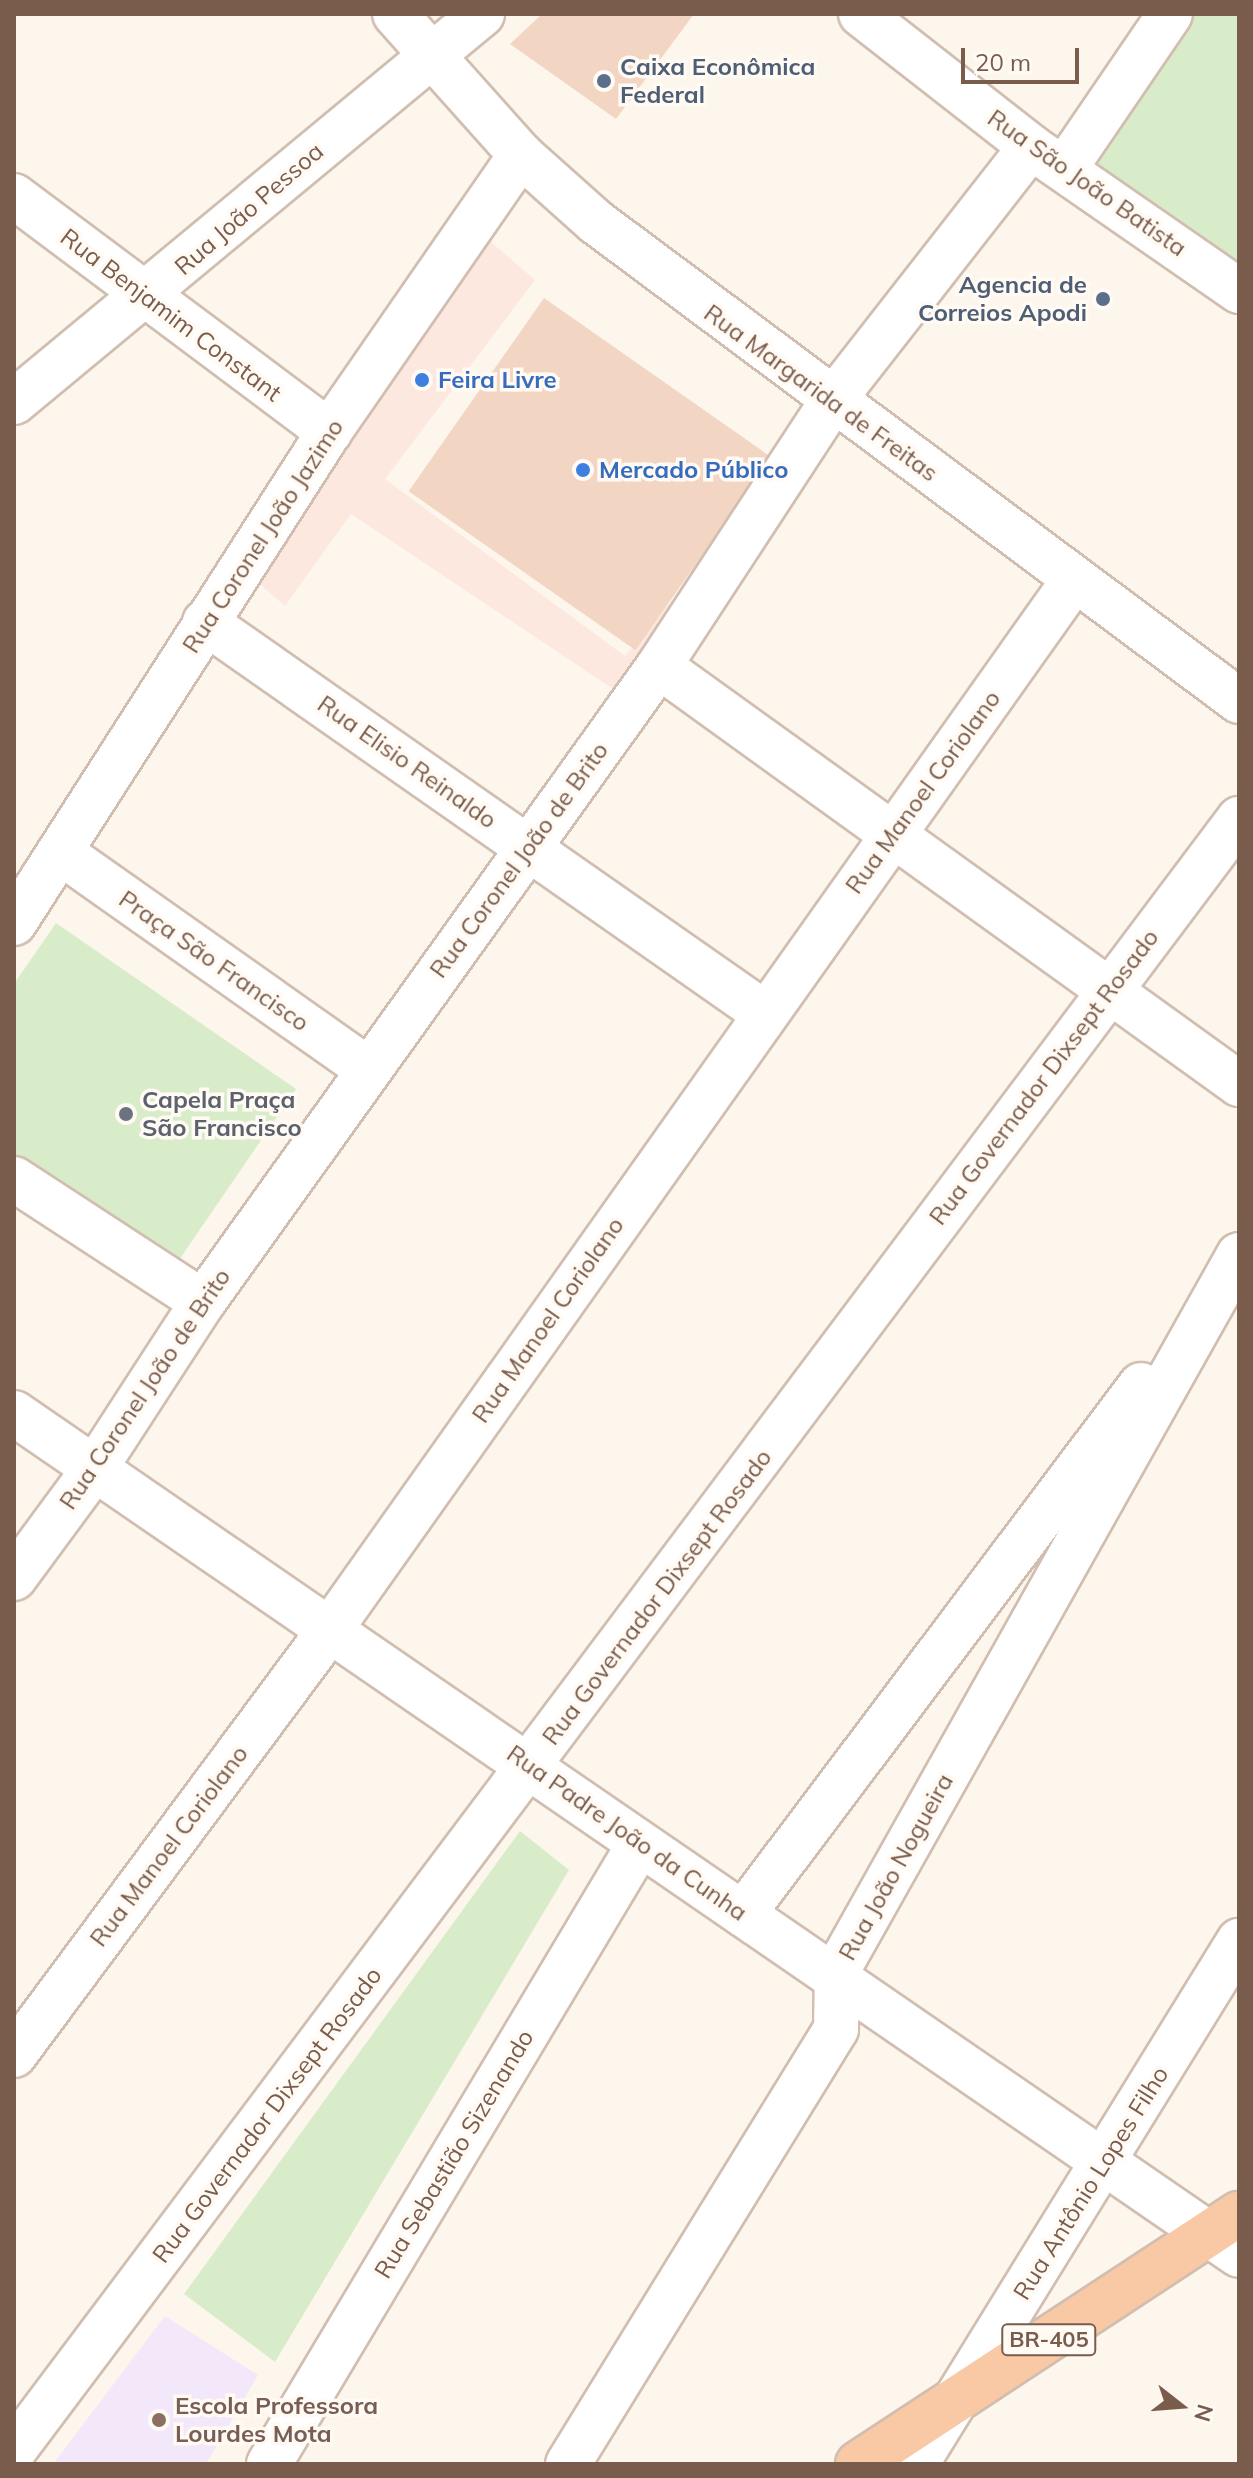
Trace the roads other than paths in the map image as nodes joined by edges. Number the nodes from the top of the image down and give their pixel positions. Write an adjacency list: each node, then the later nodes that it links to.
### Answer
1 (395, 14): 5 (street, Rua Margarida de Freitas)
2 (482, 14): 5 (street, Rua João Pessoa)
3 (861, 14): 7 (street, Rua São João Batista)
4 (1170, 14): 7 (street, Rua Coronel João de Brito)
5 (429, 55): 6 (street, Rua Margarida de Freitas); 10 (street, Rua João Pessoa)
6 (521, 155): 11 (street, Rua Margarida de Freitas); 13 (street, Rua Coronel João Jazimo)
7 (1048, 157): 9 (street, Rua São João Batista); 11 (street, Rua Coronel João de Brito)
8 (14, 196): 10 (street, Rua Benjamim Constant)
9 (1239, 291)
10 (146, 297): 12 (street, Rua João Pessoa); 13 (street, Rua Benjamim Constant)
11 (833, 400): 14 (street, Rua Margarida de Freitas); 16 (street, Rua Coronel João de Brito)
12 (14, 402)
13 (329, 432): 15 (street, Rua Coronel João Jazimo)
14 (1074, 580): 17 (street, Rua Margarida de Freitas); 19 (street, Rua Manoel Coriolano)
15 (205, 622): 20 (street, Rua Elisio Reinaldo); 21 (street, Rua Coronel João Jazimo)
16 (659, 666): 19 (street); 20 (street, Rua Coronel João de Brito)
17 (1239, 701)
18 (1239, 819): 23 (street, Rua Governador Dixsept Rosado)
19 (896, 832): 23 (street); 24 (street, Rua Manoel Coriolano)
20 (529, 846): 24 (street, Rua Elisio Reinaldo); 25 (street, Rua Coronel João de Brito)
21 (60, 852): 22 (street, Rua Coronel João Jazimo); 25 (street, Praça São Francisco)
22 (14, 923)
23 (1108, 989): 26 (street); 34 (street, Rua Governador Dixsept Rosado)
24 (764, 1013): 33 (street, Rua Manoel Coriolano)
25 (369, 1070): 29 (street, Rua Coronel João de Brito)
26 (1239, 1084)
27 (14, 1179): 29 (street)
28 (1235, 1260): 36 (street, Rua João Nogueira); 38 (street, Rua João Nogueira)
29 (203, 1302): 31 (street, Rua Coronel João de Brito)
30 (14, 1413): 31 (street, Rua Padre João da Cunha)
31 (95, 1468): 32 (street, Rua Coronel João de Brito); 33 (street, Rua Padre João da Cunha)
32 (14, 1578)
33 (329, 1631): 34 (street, Rua Padre João da Cunha); 39 (street, Rua Manoel Coriolano)
34 (532, 1765): 35 (street, Rua Padre João da Cunha); 43 (street, Rua Governador Dixsept Rosado)
35 (639, 1845): 36 (street, Rua Padre João da Cunha); 44 (street, Rua Sebastião Sizenando)
36 (743, 1914): 38 (street, Rua Padre João da Cunha)
37 (1239, 1941): 40 (street, Rua Antônio Lopes Filho)
38 (837, 1978): 40 (street, Rua Padre João da Cunha); 45 (street, Rua João Nogueira)
39 (14, 2055)
40 (1104, 2163): 41 (street, Rua Padre João da Cunha); 42 (street, Rua Antônio Lopes Filho)
41 (1229, 2234): 42 (highway, BR-405)
42 (955, 2402): 46 (highway, BR-405); 47 (street, Rua Antônio Lopes Filho)
43 (14, 2450)
44 (269, 2464)
45 (568, 2464)
46 (858, 2464)
47 (916, 2464)

